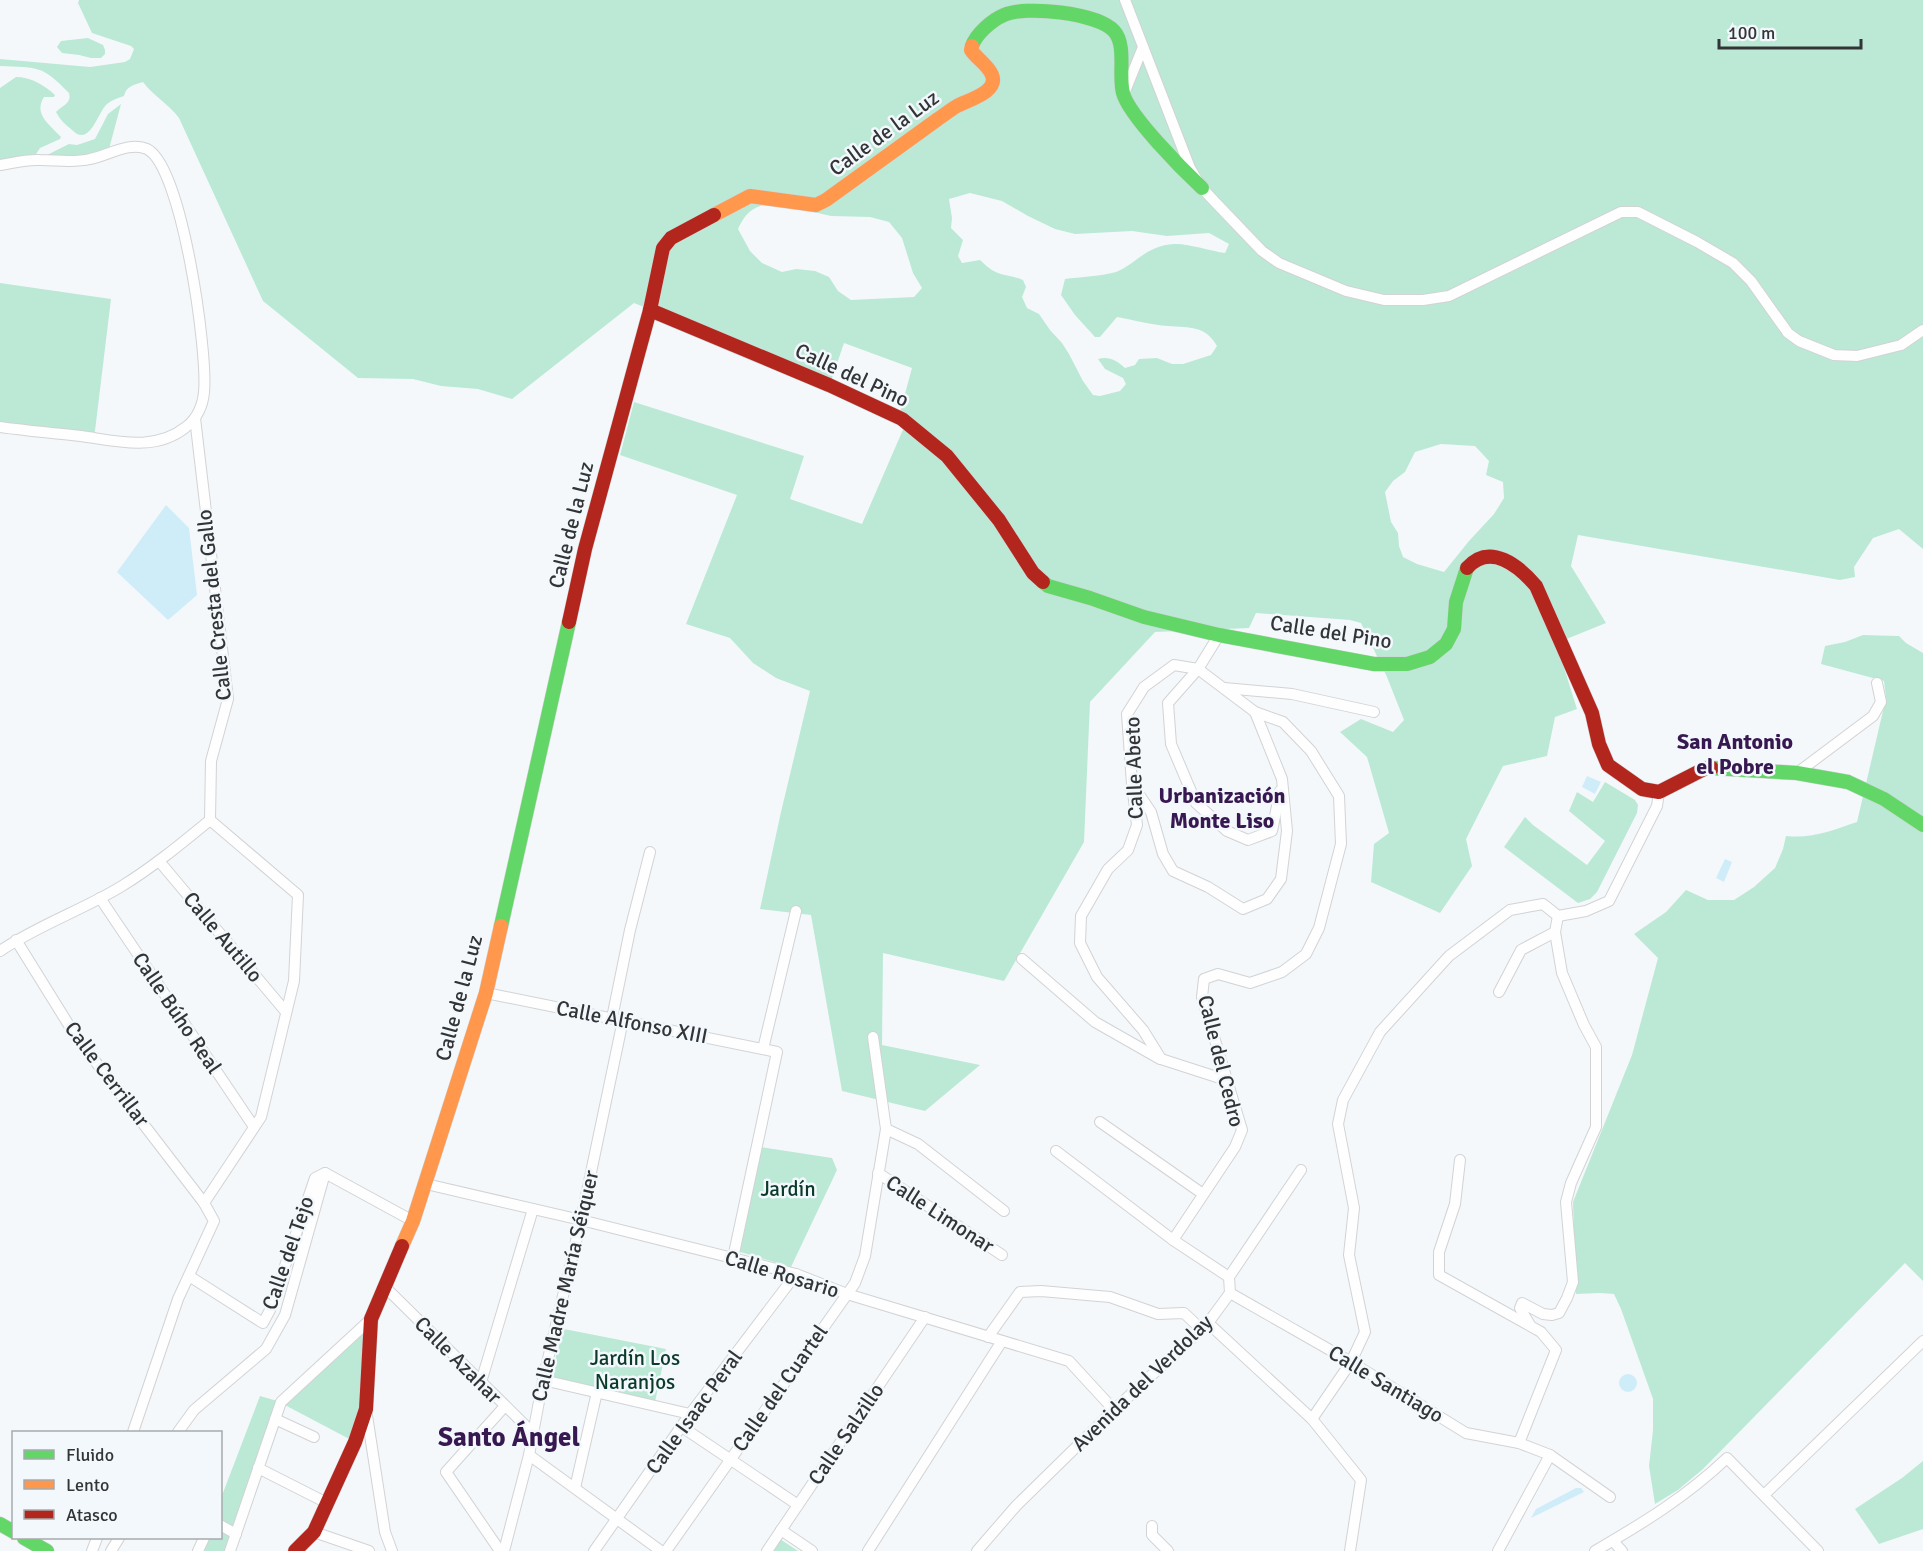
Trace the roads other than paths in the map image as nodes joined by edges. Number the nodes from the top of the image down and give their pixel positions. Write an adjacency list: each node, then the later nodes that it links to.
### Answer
1 (1125, 0): 2 (street)
2 (1143, 47): 3 (street); 5 (street)
3 (1123, 97): 5 (street); 6 (street, Calle de la Luz)
4 (0, 165): 8 (street)
5 (1202, 188): 7 (street)
6 (650, 310): 10 (street, Calle del Pino); 32 (street, Calle de la Luz)
7 (1923, 330)
8 (195, 418): 9 (street); 20 (street, Calle Cresta del Gallo)
9 (0, 427)
10 (1219, 635): 11 (street); 19 (street, Calle del Pino)
11 (1198, 669): 13 (street, Calle del Cedro); 17 (street); 18 (street, Calle Abeto)
12 (1877, 683): 16 (street)
13 (1222, 687): 14 (street, Calle del Cedro); 15 (street)
14 (1254, 712): 17 (street); 38 (street, Calle del Cedro)
15 (1374, 712)
16 (1797, 773): 19 (street); 21 (street)
17 (1282, 779): 18 (street)
18 (1132, 784): 37 (street, Calle Abeto)
19 (1659, 792): 26 (street)
20 (210, 820): 23 (street); 33 (street)
21 (1923, 825)
22 (650, 852): 34 (street, Calle Madre María Séiquer)
23 (159, 861): 24 (street); 33 (street, Calle Autillo)
24 (100, 898): 28 (street); 40 (street, Calle Búho Real)
25 (796, 911): 36 (street)
26 (1558, 916): 27 (street); 70 (street)
27 (1555, 932): 31 (street); 65 (street)
28 (16, 940): 29 (street); 49 (street, Calle Cerrillar)
29 (0, 951)
30 (1023, 959): 37 (street)
31 (1499, 992)
32 (486, 993): 34 (street, Calle Alfonso XIII); 47 (street, Calle de la Luz)
33 (286, 1012): 40 (street)
34 (617, 1019): 36 (street, Calle Alfonso XIII); 52 (street, Calle Madre María Séiquer)
35 (873, 1037): 41 (street, Calle del Cuartel)
36 (763, 1049): 56 (street, Calle Alfonso XIII)
37 (1161, 1059): 38 (street)
38 (1226, 1080): 48 (street, Calle del Cedro)
39 (1100, 1122): 48 (street)
40 (254, 1127): 49 (street)
41 (886, 1129): 46 (street, Calle del Cuartel); 51 (street)
42 (1056, 1151): 54 (street)
43 (1460, 1160): 65 (street)
44 (1301, 1170): 59 (street)
45 (325, 1173): 53 (street); 58 (street, Calle del Tejo); 82 (street)
46 (878, 1173): 55 (street, Calle Limonar); 62 (street, Calle del Cuartel)
47 (426, 1184): 50 (street, Calle Rosario); 53 (street, Calle de la Luz)
48 (1203, 1194): 54 (street, Calle del Cedro)
49 (204, 1203): 58 (street)
50 (533, 1209): 52 (street, Calle Rosario); 72 (street)
51 (1004, 1211)
52 (581, 1220): 56 (street, Calle Rosario); 71 (street, Calle Madre María Séiquer)
53 (413, 1221): 60 (street, Calle de la Luz)
54 (1173, 1239): 59 (street)
55 (1002, 1255)
56 (732, 1258): 57 (street, Calle Rosario)
57 (796, 1274): 62 (street, Calle Rosario); 77 (street, Calle Isaac Peral)
58 (189, 1276): 81 (street)
59 (1229, 1277): 61 (street)
60 (385, 1287): 64 (street, Calle de la Luz); 72 (street, Calle Azahar)
61 (1230, 1293): 66 (street, Avenida del Verdolay); 70 (street, Calle Santiago)
62 (847, 1294): 63 (street, Calle Rosario); 90 (street, Calle del Cuartel)
63 (925, 1317): 67 (street, Calle Rosario); 96 (street, Calle Salzillo)
64 (371, 1319): 75 (street, Calle de la Luz); 78 (street)
65 (1530, 1325): 86 (street)
66 (1204, 1326): 67 (street); 76 (street, Avenida del Verdolay); 79 (street)
67 (988, 1337): 68 (street, Calle Rosario)
68 (1002, 1341): 76 (street, Calle Rosario); 116 (street)
69 (1923, 1341): 93 (street)
70 (1351, 1362): 79 (street); 86 (street, Calle Santiago)
71 (543, 1380): 73 (street); 83 (street, Calle Madre María Séiquer)
72 (481, 1382): 74 (street, Calle Azahar)
73 (597, 1392): 77 (street); 92 (street)
74 (505, 1406): 83 (street, Calle Azahar); 110 (street)
75 (366, 1409): 85 (street, Calle de la Luz); 87 (street)
76 (1114, 1410): 117 (street, Avenida del Verdolay)
77 (690, 1414): 80 (street, Calle Isaac Peral)
78 (275, 1419): 84 (street); 91 (street)
79 (1312, 1419): 119 (street)
80 (682, 1427): 90 (street); 97 (street, Calle Isaac Peral)
81 (133, 1431)
82 (179, 1431)
83 (532, 1432): 88 (street, Calle Madre María Séiquer)
84 (314, 1437)
85 (355, 1442): 87 (street); 95 (street, Calle de la Luz)
86 (1519, 1443): 89 (street, Calle Santiago)
87 (372, 1444): 109 (street)
88 (529, 1455): 92 (street); 110 (street, Calle Madre María Séiquer)
89 (1550, 1455): 94 (street, Calle Santiago); 120 (street)
90 (729, 1459): 96 (street); 113 (street, Calle del Cuartel)
91 (258, 1468): 95 (street); 102 (street)
92 (575, 1488): 97 (street)
93 (1764, 1495): 104 (street); 123 (street)
94 (1610, 1497)
95 (327, 1503): 101 (street, Calle de la Luz)
96 (798, 1505): 100 (street, Calle Salzillo)
97 (616, 1519): 111 (street, Calle Isaac Peral); 112 (street)
98 (222, 1526): 102 (street)
99 (1152, 1526): 118 (street)
100 (781, 1530): 114 (street, Calle Salzillo); 115 (street)
101 (314, 1532): 107 (street, Calle de la Luz); 108 (street)
102 (236, 1534): 106 (street)
103 (26, 1539): 105 (street)
104 (1613, 1541): 121 (street); 122 (street)
105 (47, 1551)
106 (230, 1551)
107 (295, 1551)
108 (369, 1551)
109 (392, 1551)
110 (502, 1551)
111 (594, 1551)
112 (661, 1551)
113 (666, 1551)
114 (767, 1551)
115 (812, 1551)
116 (868, 1551)
117 (977, 1551)
118 (1168, 1551)
119 (1350, 1551)
120 (1498, 1551)
121 (1595, 1551)
122 (1622, 1551)
123 (1818, 1551)

